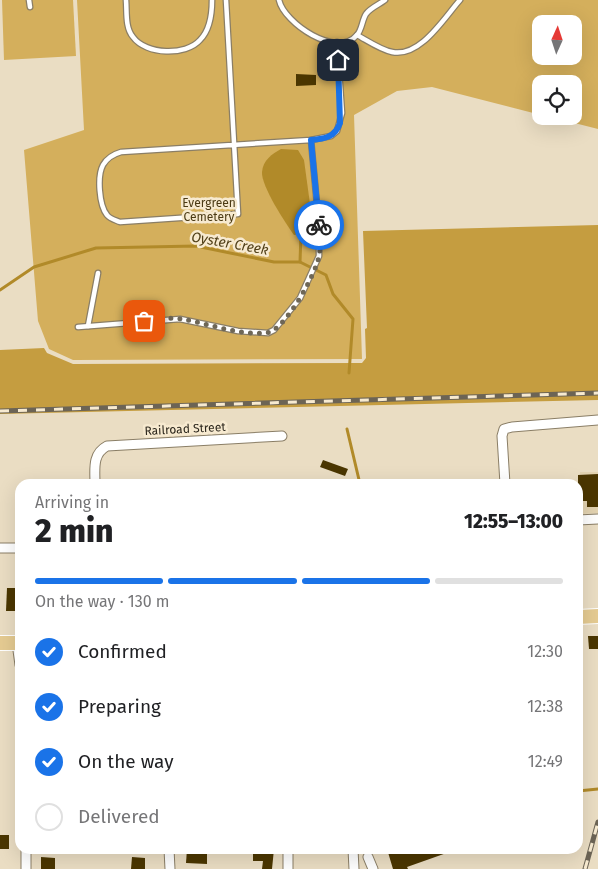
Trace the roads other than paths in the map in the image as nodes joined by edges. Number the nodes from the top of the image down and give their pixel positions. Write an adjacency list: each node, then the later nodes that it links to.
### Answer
1 (29, 0): 8 (lane)
2 (126, 0): 3 (lane)
3 (212, 0)
4 (226, 0): 12 (lane)
5 (279, 0): 10 (lane)
6 (385, 0): 9 (lane)
7 (460, 0): 9 (lane)
8 (30, 8)
9 (357, 36): 10 (lane)
10 (337, 42): 11 (lane)
11 (311, 140): 12 (lane); 14 (lane)
12 (234, 146): 12 (lane)
13 (98, 273): 14 (lane)
14 (88, 326): 15 (lane)
15 (78, 327)
16 (598, 420): 19 (street)
17 (282, 436): 18 (street, Railroad Street)
18 (95, 479)
19 (505, 479)
20 (598, 519): 21 (street)
21 (583, 520)
22 (0, 548): 23 (street)
23 (15, 548)
24 (598, 616): 25 (main road)
25 (583, 617)
26 (0, 643): 27 (main road)
27 (15, 643)
28 (26, 854): 33 (street)
29 (169, 854): 34 (street)
30 (288, 854): 35 (street)
31 (353, 854): 36 (street)
32 (368, 857): 37 (street)
33 (26, 869)
34 (170, 869)
35 (288, 869)
36 (354, 869)
37 (373, 869)

